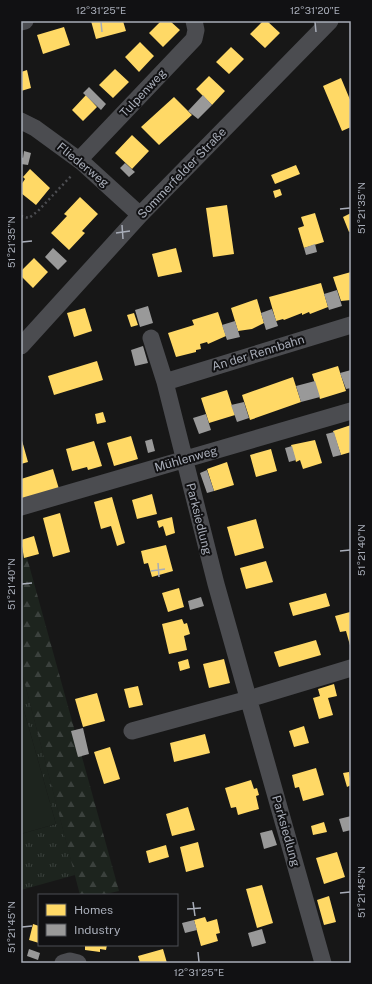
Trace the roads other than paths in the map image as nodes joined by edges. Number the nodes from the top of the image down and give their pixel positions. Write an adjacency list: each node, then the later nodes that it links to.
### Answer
1 (25, 21): 4 (street)
2 (194, 21): 6 (street, Tulpenweg)
3 (330, 21): 7 (street, Sommerfelder Straße)
4 (21, 22)
5 (21, 121): 6 (street, Fliederweg)
6 (81, 161): 7 (street, Fliederweg)
7 (140, 215): 10 (street, Sommerfelder Straße)
8 (351, 325): 11 (street, An der Rennbahn)
9 (151, 338): 11 (street, Parksiedlung)
10 (21, 346)
11 (165, 382): 13 (street, Parksiedlung)
12 (351, 411): 13 (street, Mühlenweg)
13 (184, 460): 14 (street, Mühlenweg); 16 (street, Parksiedlung)
14 (21, 507)
15 (351, 668): 16 (street)
16 (249, 699): 17 (street); 20 (street, Parksiedlung)
17 (132, 731)
18 (63, 963): 19 (street)
19 (78, 963)
20 (323, 963)

